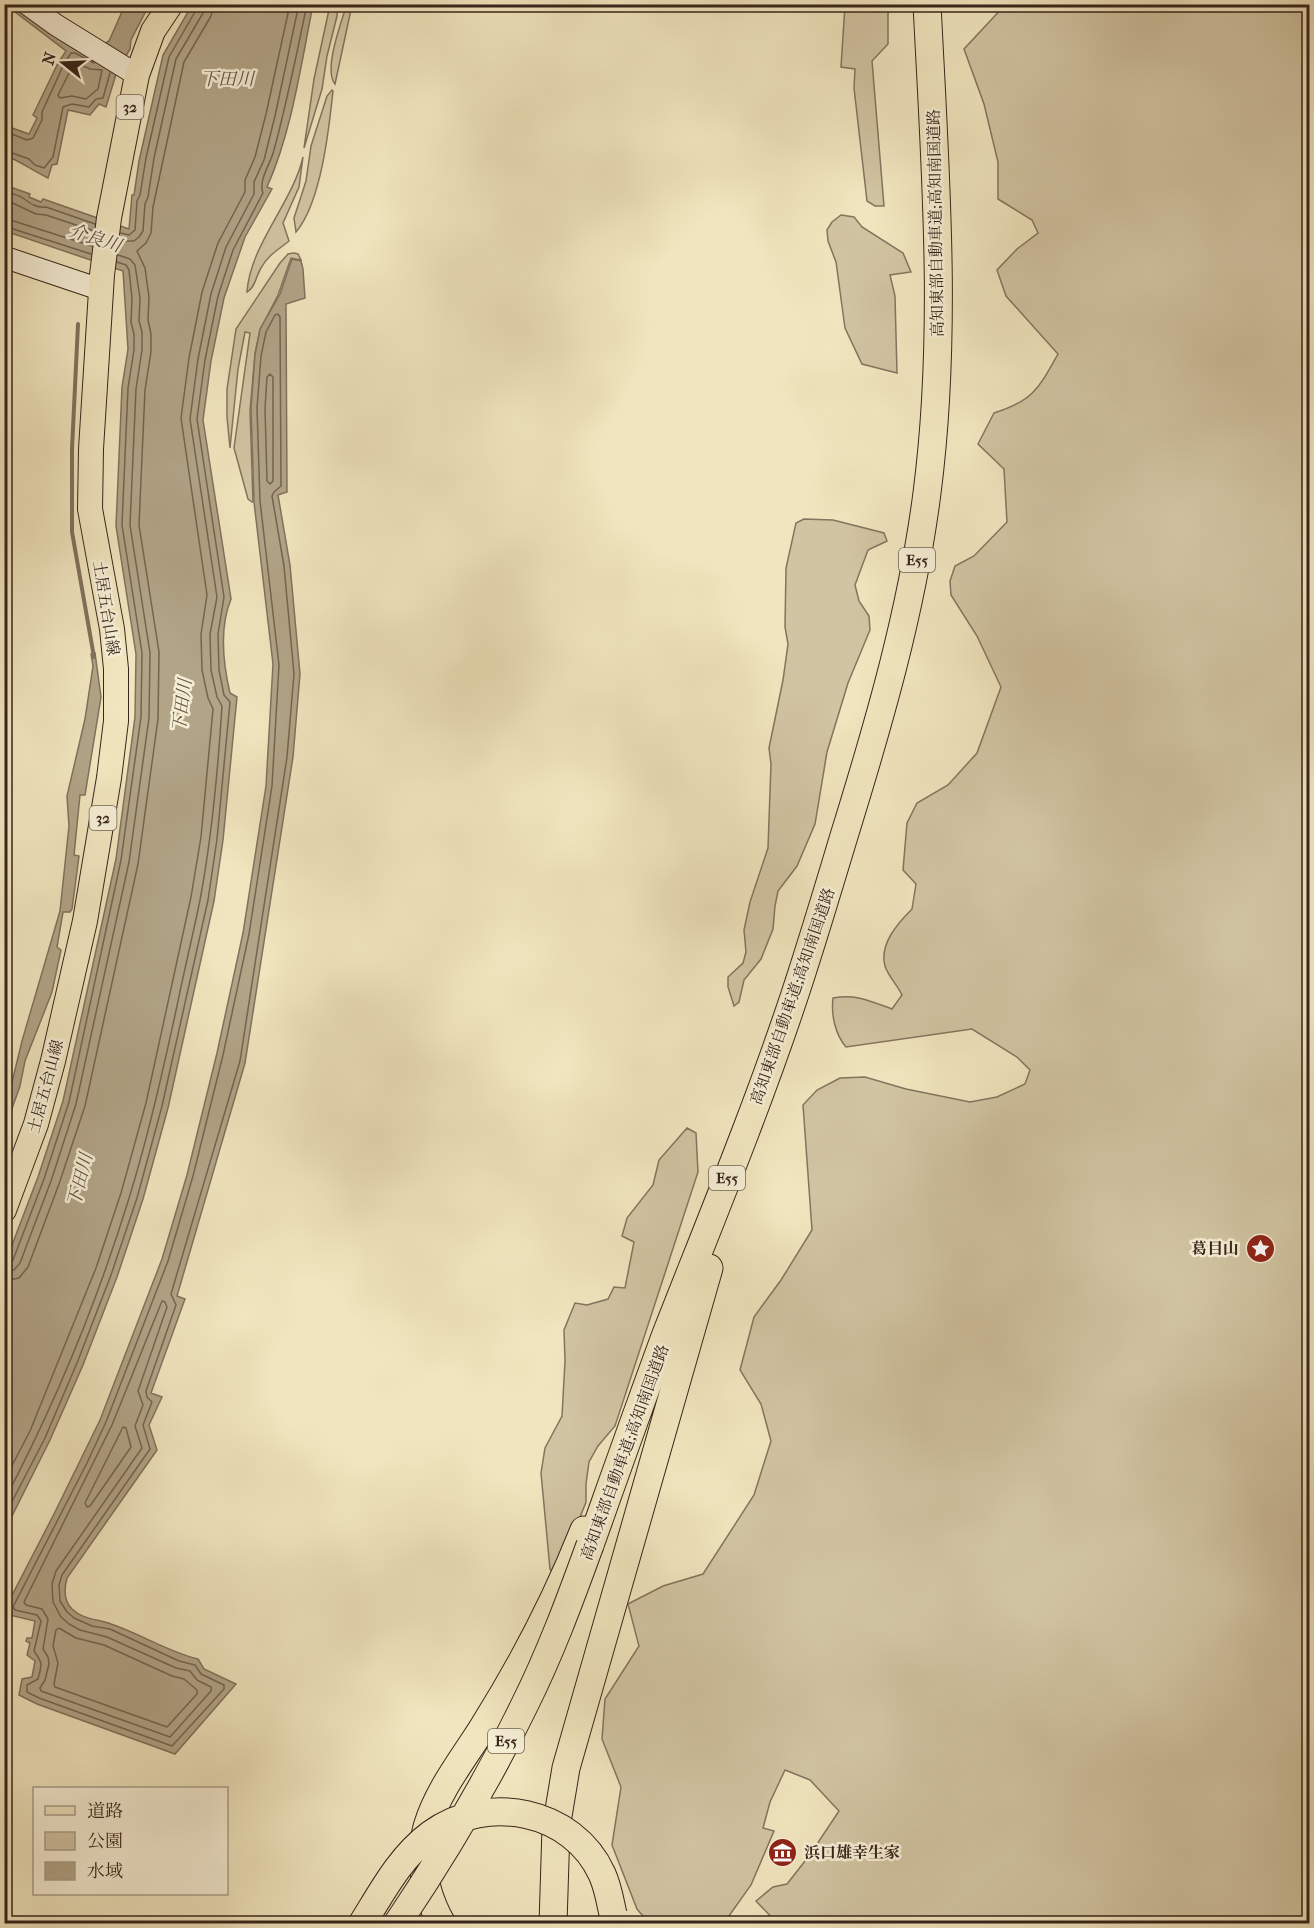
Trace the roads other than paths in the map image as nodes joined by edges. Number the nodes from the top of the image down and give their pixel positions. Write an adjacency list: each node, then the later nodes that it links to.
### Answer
1 (27, 4): 4 (street)
2 (171, 4): 4 (main road, 土居五台山線 / 32)
3 (927, 4): 7 (highway, 高知東部自動車道;高知南国道路 / E55)
4 (132, 72): 6 (main road, 土居五台山線 / 32)
5 (4, 257): 6 (street)
6 (102, 283): 8 (main road, 土居五台山線 / 32)
7 (760, 1094): 9 (highway, 高知東部自動車道;高知南国道路 / E55); 13 (highway)
8 (4, 1210)
9 (585, 1544): 11 (highway, 高知東部自動車道;高知南国道路 / E55, bridge); 12 (highway)
10 (362, 1923): 14 (highway, bridge)
11 (397, 1923)
12 (442, 1923)
13 (553, 1923)
14 (613, 1923)

